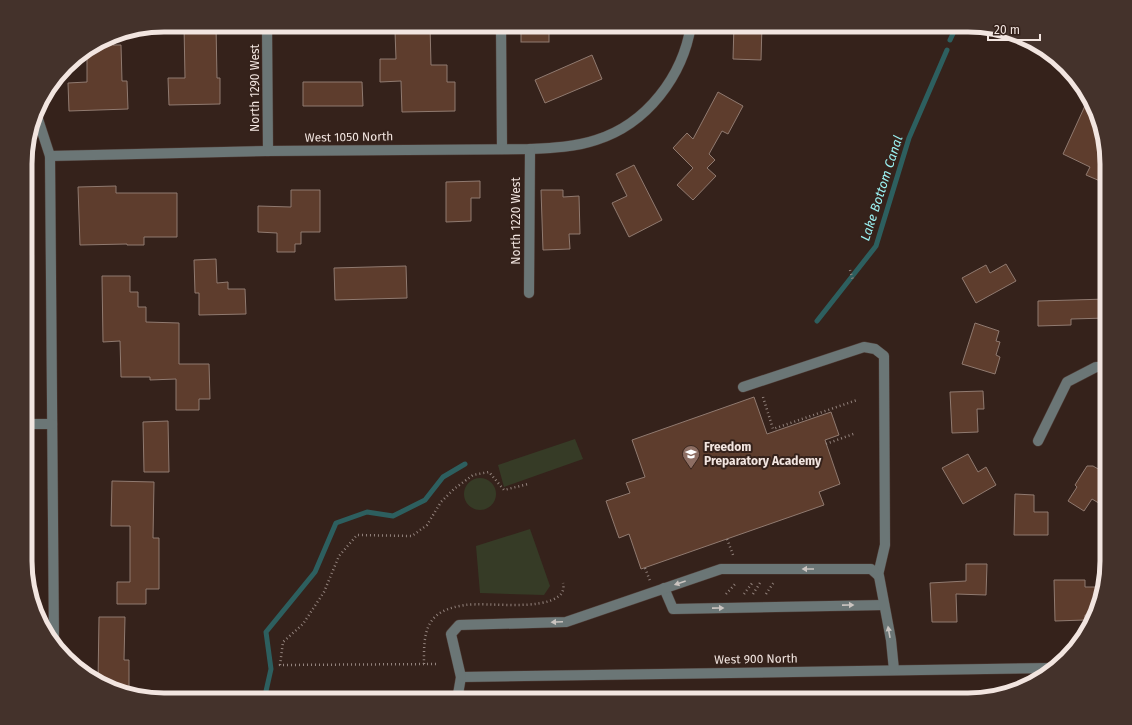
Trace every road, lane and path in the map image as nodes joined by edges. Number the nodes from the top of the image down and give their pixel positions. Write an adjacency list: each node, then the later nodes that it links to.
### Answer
1 (268, 32): 7 (street, North 1290 West)
2 (502, 32): 5 (street)
3 (690, 32): 6 (street, West 1050 North)
4 (39, 123): 8 (street)
5 (502, 148): 6 (street, West 1050 North); 7 (street, West 1050 North)
6 (530, 149): 11 (street, North 1220 West)
7 (268, 152): 8 (street, West 1050 North)
8 (50, 156): 17 (street)
9 (850, 270): 10 (path)
10 (853, 280)
11 (529, 293)
12 (1100, 367): 19 (street)
13 (743, 387): 25 (street)
14 (763, 397): 15 (path)
15 (857, 400)
16 (32, 424): 17 (street)
17 (52, 424): 29 (street)
18 (856, 433): 20 (path)
19 (1038, 441)
20 (826, 444)
21 (528, 484): 30 (path)
22 (727, 539): 23 (path)
23 (734, 557)
24 (645, 568): 26 (path)
25 (878, 575): 27 (street, one-way to 27); 28 (street)
26 (650, 581)
27 (664, 588): 28 (street, one-way to 28); 33 (street, one-way to 33)
28 (884, 605): 32 (street, one-way to 28)
29 (54, 634)
30 (436, 664)
31 (1045, 668): 32 (street, West 900 North)
32 (894, 670): 33 (street, West 900 North)
33 (461, 677): 34 (street)
34 (458, 693)

